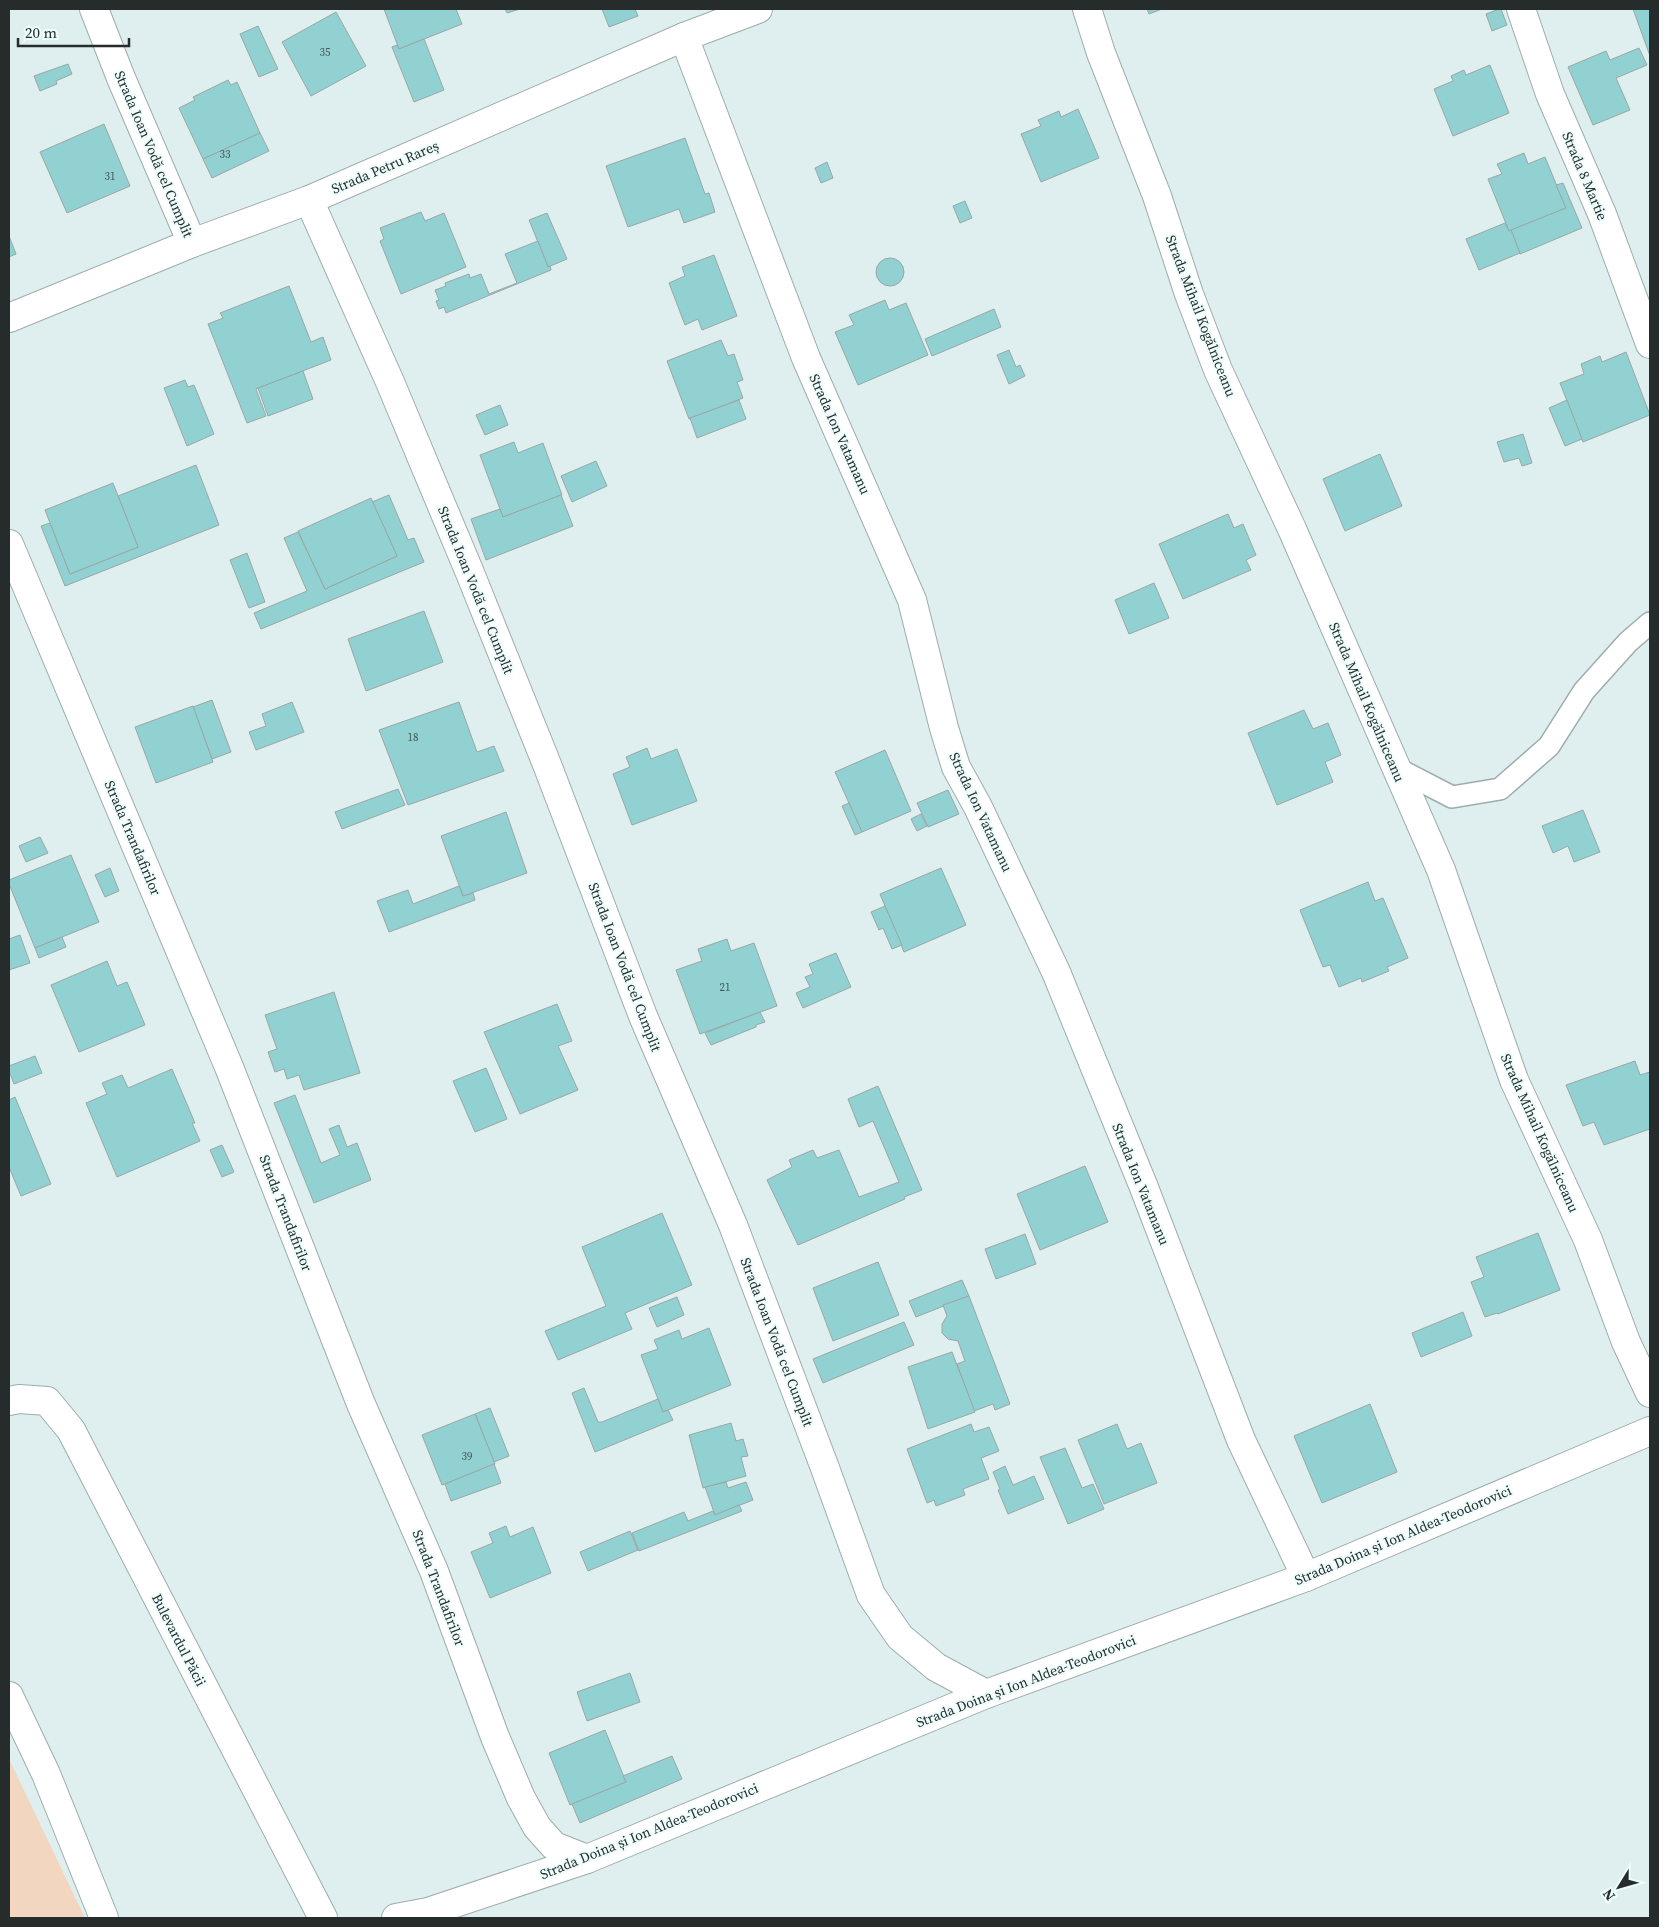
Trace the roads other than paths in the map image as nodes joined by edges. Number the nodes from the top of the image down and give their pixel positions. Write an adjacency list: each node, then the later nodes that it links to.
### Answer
1 (94, 9): 7 (street, Strada Ioan Vodă cel Cumplit)
2 (758, 9): 5 (street, Strada Petru Rareș)
3 (1087, 9): 12 (street, Strada Mihail Kogălniceanu)
4 (1521, 9): 9 (street, Strada 8 Martie)
5 (684, 37): 6 (street, Strada Petru Rareș); 16 (street, Strada Ion Vatamanu)
6 (309, 200): 7 (street, Strada Petru Rareș); 17 (street, Strada Ioan Vodă cel Cumplit)
7 (192, 243): 8 (street, Strada Petru Rareș)
8 (9, 318)
9 (1650, 344)
10 (9, 544): 19 (street, Strada Trandafirilor)
11 (1650, 623): 12 (lane)
12 (1396, 768): 13 (street, Strada Mihail Kogălniceanu)
13 (1650, 1393)
14 (9, 1401): 21 (street, Bulevardul Păcii)
15 (1650, 1430): 16 (street, Strada Doina și Ion Aldea-Teodorovici)
16 (1306, 1577): 17 (street, Strada Doina și Ion Aldea-Teodorovici)
17 (986, 1694): 19 (street, Strada Doina și Ion Aldea-Teodorovici)
18 (9, 1696): 20 (street)
19 (587, 1859): 22 (street, Strada Doina și Ion Aldea-Teodorovici)
20 (104, 1918)
21 (323, 1918)
22 (396, 1918)

